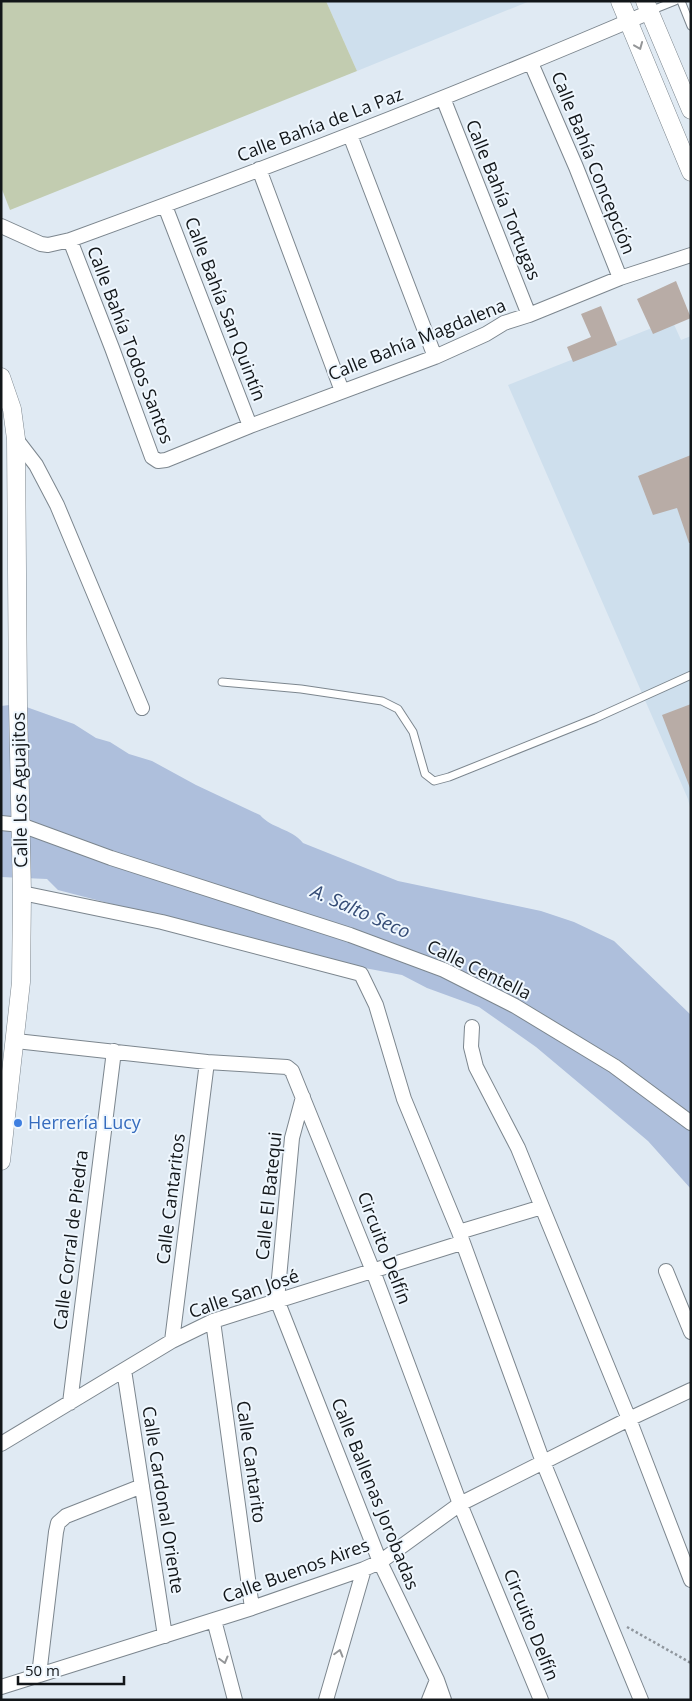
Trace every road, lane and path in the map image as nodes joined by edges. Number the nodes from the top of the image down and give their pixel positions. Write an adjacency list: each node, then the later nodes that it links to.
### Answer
1 (620, 1): 5 (street)
2 (675, 1): 4 (lane)
3 (681, 1): 6 (lane)
4 (648, 6): 5 (street, Calle Bahía de La Paz); 9 (street)
5 (629, 21): 7 (street, Calle Bahía de La Paz); 12 (street, one-way to 12)
6 (691, 26)
7 (531, 63): 8 (street, Calle Bahía de La Paz); 17 (street, Calle Bahía Concepción)
8 (443, 98): 10 (street, Calle Bahía de La Paz); 18 (street, Calle Bahía Tortugas)
9 (691, 110)
10 (350, 135): 11 (street, Calle Bahía de La Paz); 19 (street)
11 (259, 169): 13 (street, Calle Bahía de La Paz); 21 (street)
12 (691, 172)
13 (165, 206): 15 (street, Calle Bahía de La Paz); 23 (street, Calle Bahía San Quintín)
14 (1, 226): 15 (street, Calle Bahía de La Paz)
15 (70, 240): 25 (street, Calle Bahía Todos Santos)
16 (691, 255): 17 (street, Calle Bahía Magdalena)
17 (620, 278): 18 (street, Calle Bahía Magdalena)
18 (529, 315): 19 (street, Calle Bahía Magdalena)
19 (435, 357): 21 (street, Calle Bahía Magdalena)
20 (1, 376): 22 (street, Calle Los Aguajitos)
21 (342, 391): 23 (street, Calle Bahía Magdalena)
22 (8, 420): 24 (street, Calle Los Aguajitos)
23 (250, 426): 25 (street, Calle Bahía Magdalena)
24 (16, 439): 28 (street); 30 (street, Calle Los Aguajitos)
25 (158, 461)
26 (691, 675): 27 (lane)
27 (222, 682)
28 (142, 708)
29 (1, 824): 30 (street, Calle Centella)
30 (20, 825): 31 (street, Calle Los Aguajitos); 38 (street, Calle Centella)
31 (22, 893): 33 (street, Calle Los Aguajitos); 41 (street)
32 (472, 1028): 40 (street)
33 (16, 1041): 34 (street, Circuito Delfín); 37 (street, Calle Los Aguajitos)
34 (114, 1051): 35 (street, Circuito Delfín); 50 (street, Calle Corral de Piedra)
35 (207, 1062): 36 (street, Circuito Delfín); 47 (street, Calle Cantaritos)
36 (303, 1097): 42 (street, Circuito Delfín); 44 (street, Calle El Batequi)
37 (4, 1109): 39 (street, Calle Los Aguajitos)
38 (691, 1123)
39 (1, 1161)
40 (542, 1207): 41 (street, Calle San José); 51 (street)
41 (460, 1237): 42 (street, Calle San José); 53 (street)
42 (373, 1271): 44 (street, Calle San José); 55 (street, Circuito Delfín)
43 (666, 1271): 46 (street)
44 (277, 1300): 45 (street, Calle San José); 56 (street, Calle Ballenas Jorobadas)
45 (213, 1321): 47 (street, Calle San José); 59 (street, Calle Cantarito)
46 (691, 1332)
47 (172, 1342): 48 (street, Calle San José)
48 (124, 1370): 50 (street, Calle San José); 54 (street, Calle Cardonal Oriente)
49 (691, 1390): 51 (street, Calle Buenos Aires)
50 (70, 1403): 52 (street, Calle San José)
51 (629, 1419): 53 (street, Calle Buenos Aires); 58 (street)
52 (1, 1444)
53 (543, 1462): 55 (street, Calle Buenos Aires); 60 (street)
54 (142, 1486): 62 (street, Calle Cardonal Oriente); 64 (street)
55 (460, 1504): 56 (street, Calle Buenos Aires); 71 (street, Circuito Delfín)
56 (380, 1562): 57 (street, Calle Buenos Aires); 65 (street, Calle Ballenas Jorobadas)
57 (364, 1569): 59 (street, Calle Buenos Aires); 68 (street, one-way to 57)
58 (691, 1580)
59 (252, 1608): 61 (street, Calle Buenos Aires)
60 (604, 1614): 63 (path); 72 (street)
61 (214, 1620): 62 (street, Calle Buenos Aires); 67 (street, one-way to 67)
62 (165, 1636): 64 (street, Calle Buenos Aires)
63 (691, 1663)
64 (40, 1675): 66 (street, Calle Buenos Aires)
65 (437, 1680): 69 (street); 70 (street, Calle Ballenas Jorobadas)
66 (1, 1687)
67 (235, 1700)
68 (326, 1700)
69 (430, 1700)
70 (444, 1700)
71 (541, 1700)
72 (640, 1700)

